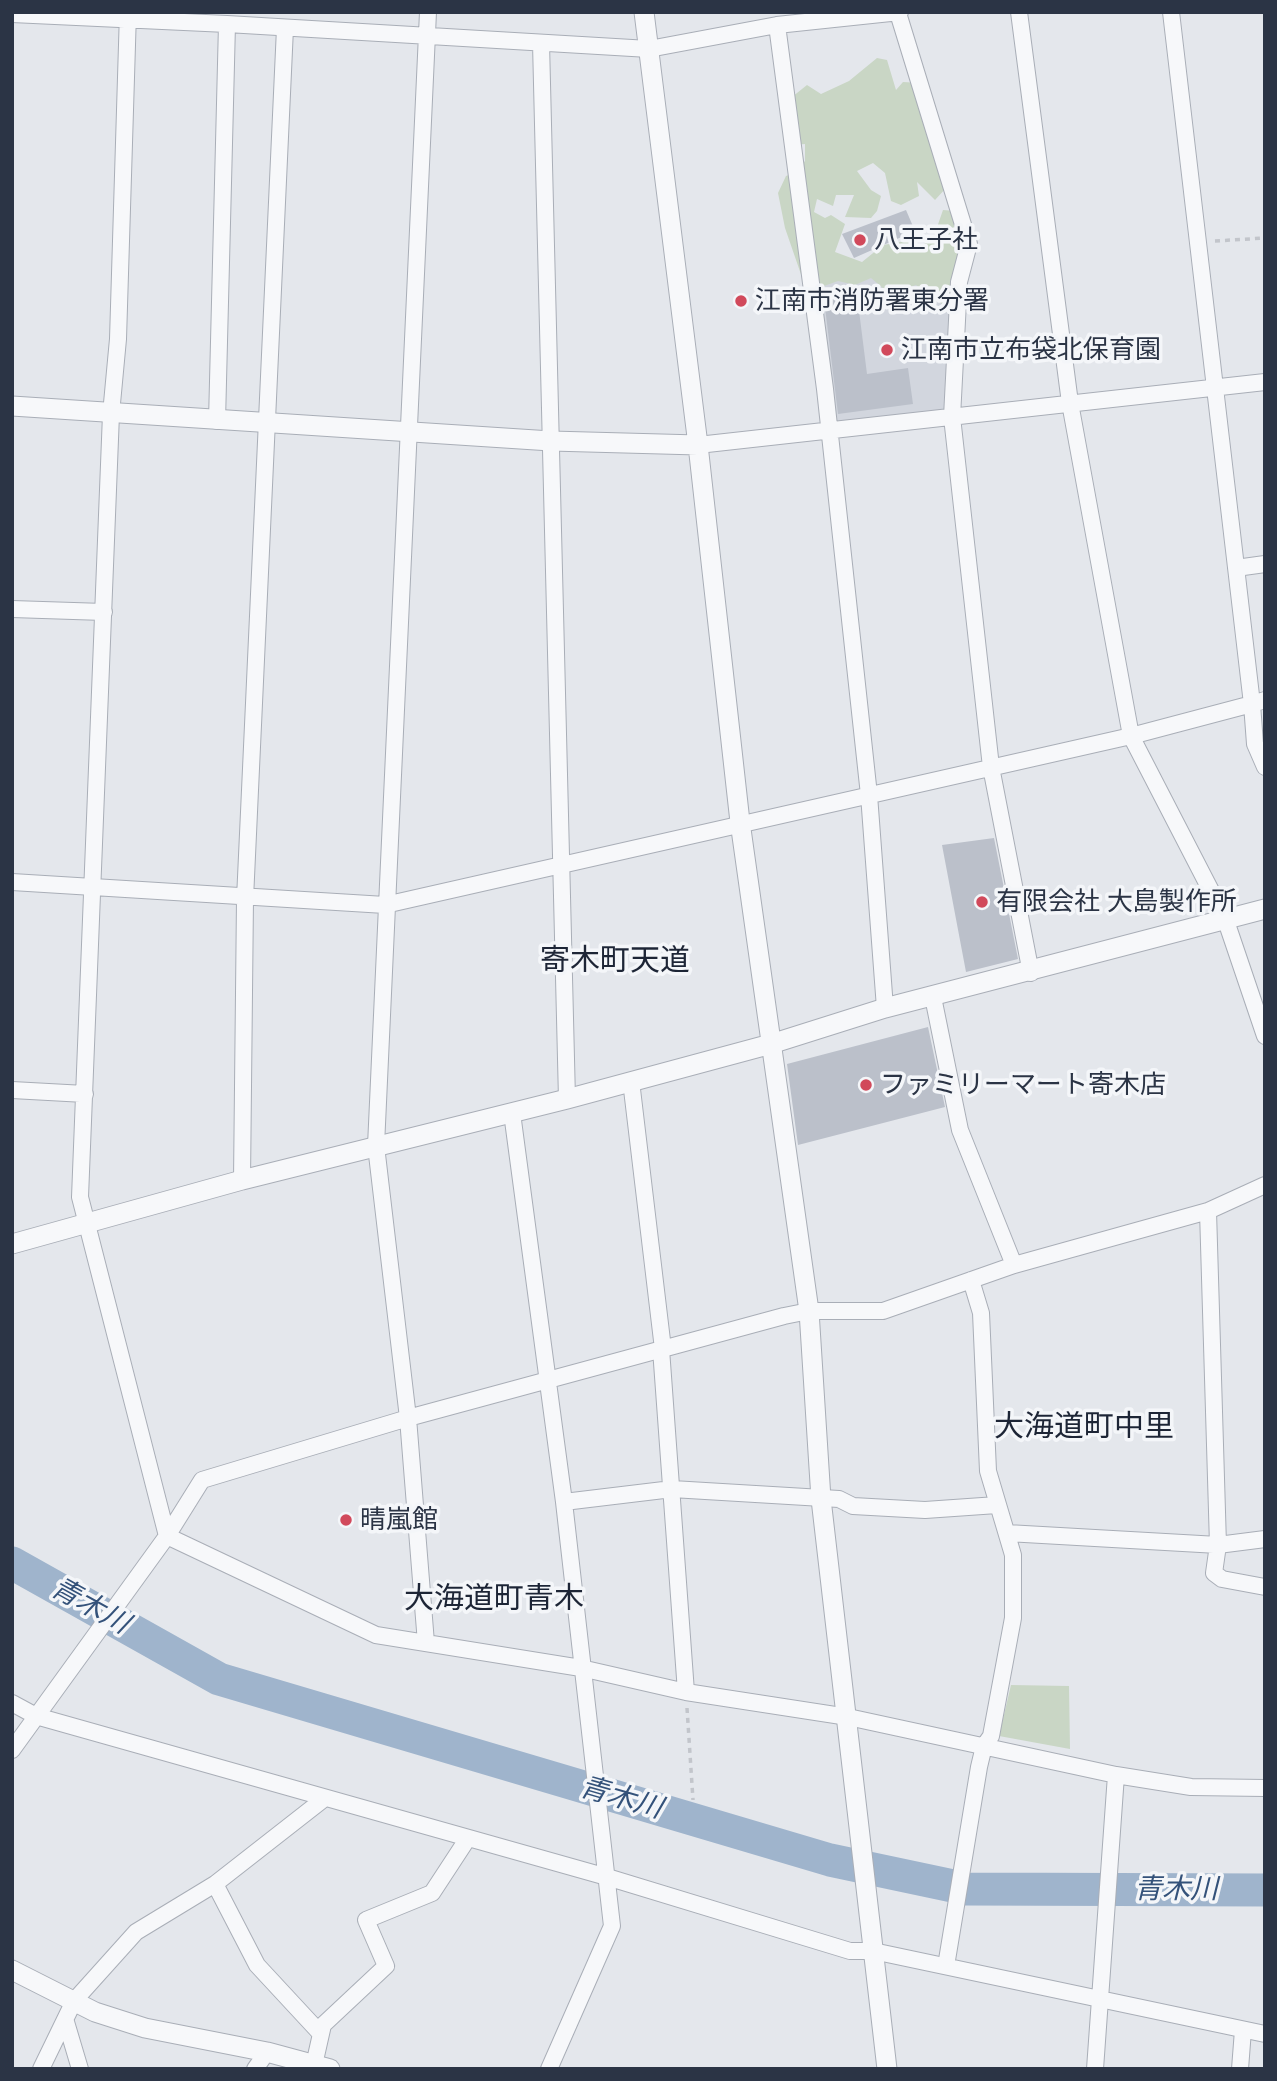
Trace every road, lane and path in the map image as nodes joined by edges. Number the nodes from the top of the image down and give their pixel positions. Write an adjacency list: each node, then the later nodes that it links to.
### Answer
1 (314, 12): 12 (street)
2 (428, 12): 13 (street)
3 (644, 12): 15 (street)
4 (1019, 12): 20 (street)
5 (1171, 12): 17 (street)
6 (890, 13): 10 (street); 23 (street)
7 (12, 15): 8 (street)
8 (128, 15): 9 (street); 22 (street)
9 (227, 24): 11 (street); 24 (street)
10 (777, 25): 15 (street); 26 (street)
11 (285, 28): 12 (street); 25 (street)
12 (313, 29): 13 (street)
13 (427, 35): 14 (street); 27 (street)
14 (541, 43): 15 (street); 28 (street)
15 (649, 49): 29 (street)
16 (1265, 238): 17 (path)
17 (1199, 242): 19 (street)
18 (1265, 382): 19 (street)
19 (1217, 388): 20 (street); 31 (street)
20 (1070, 403): 23 (street); 35 (street)
21 (12, 406): 22 (street)
22 (111, 414): 24 (street); 33 (street)
23 (952, 417): 26 (street); 36 (street)
24 (217, 421): 25 (street)
25 (266, 425): 27 (street); 43 (street)
26 (827, 431): 29 (street); 38 (street)
27 (406, 432): 28 (street); 44 (street)
28 (551, 441): 29 (street); 40 (street)
29 (698, 445): 39 (street)
30 (1265, 565): 31 (street)
31 (1236, 568): 34 (street)
32 (12, 609): 33 (street)
33 (104, 612): 42 (street)
34 (1259, 702): 35 (street); 37 (street)
35 (1131, 736): 36 (street); 46 (street)
36 (991, 767): 38 (street); 47 (street)
37 (1265, 767)
38 (869, 795): 39 (street); 49 (street)
39 (740, 822): 40 (street); 51 (street)
40 (563, 864): 44 (street); 55 (street)
41 (12, 882): 42 (street)
42 (93, 887): 43 (street); 54 (street)
43 (245, 899): 44 (street); 58 (street)
44 (385, 905): 57 (street)
45 (1265, 909): 46 (street)
46 (1225, 918): 47 (street); 50 (street)
47 (1031, 972): 48 (street)
48 (933, 997): 49 (street); 63 (street)
49 (885, 1008): 51 (street)
50 (1265, 1036)
51 (771, 1044): 52 (street); 65 (street)
52 (631, 1081): 55 (street); 66 (street)
53 (12, 1090): 54 (street)
54 (85, 1094): 61 (street)
55 (567, 1098): 56 (street)
56 (512, 1113): 57 (street); 67 (street)
57 (376, 1146): 58 (street); 68 (street)
58 (242, 1181): 61 (street)
59 (1265, 1185): 60 (street)
60 (1208, 1211): 63 (street); 76 (street)
61 (86, 1225): 62 (street); 74 (street)
62 (12, 1244)
63 (1014, 1265): 64 (street)
64 (971, 1280): 65 (street); 72 (street)
65 (809, 1311): 66 (street); 70 (street)
66 (662, 1349): 67 (street); 69 (street)
67 (547, 1379): 68 (street); 71 (street)
68 (408, 1418): 74 (street); 78 (street)
69 (672, 1489): 70 (street); 71 (street); 80 (street)
70 (821, 1499): 72 (street); 83 (street)
71 (564, 1502): 79 (street)
72 (997, 1505): 73 (street)
73 (1007, 1533): 76 (street); 84 (street)
74 (167, 1536): 78 (street); 82 (street)
75 (1265, 1539): 76 (street)
76 (1218, 1545): 77 (street)
77 (1265, 1587)
78 (426, 1643): 79 (street)
79 (581, 1668): 80 (street); 91 (street)
80 (686, 1692): 83 (street); 89 (path)
81 (12, 1703): 82 (street)
82 (36, 1716): 85 (street); 88 (street)
83 (848, 1717): 84 (street); 93 (street)
84 (984, 1746): 86 (street); 94 (street)
85 (12, 1750)
86 (1116, 1775): 87 (street); 96 (street)
87 (1265, 1788)
88 (325, 1798): 90 (street); 92 (street)
89 (693, 1800)
90 (468, 1838): 91 (street); 100 (street)
91 (607, 1877): 93 (street); 107 (street)
92 (215, 1884): 97 (street); 100 (street)
93 (873, 1951): 94 (street); 108 (street)
94 (946, 1966): 96 (street)
95 (12, 1970): 97 (street)
96 (1100, 1997): 99 (street); 109 (street)
97 (74, 2001): 98 (street); 102 (street)
98 (66, 2022): 104 (street); 105 (street)
99 (1243, 2030): 101 (street); 110 (street)
100 (321, 2034): 103 (street)
101 (1265, 2034)
102 (267, 2052): 103 (street); 106 (street)
103 (322, 2067)
104 (41, 2069)
105 (80, 2069)
106 (255, 2069)
107 (549, 2069)
108 (887, 2069)
109 (1095, 2069)
110 (1240, 2069)

